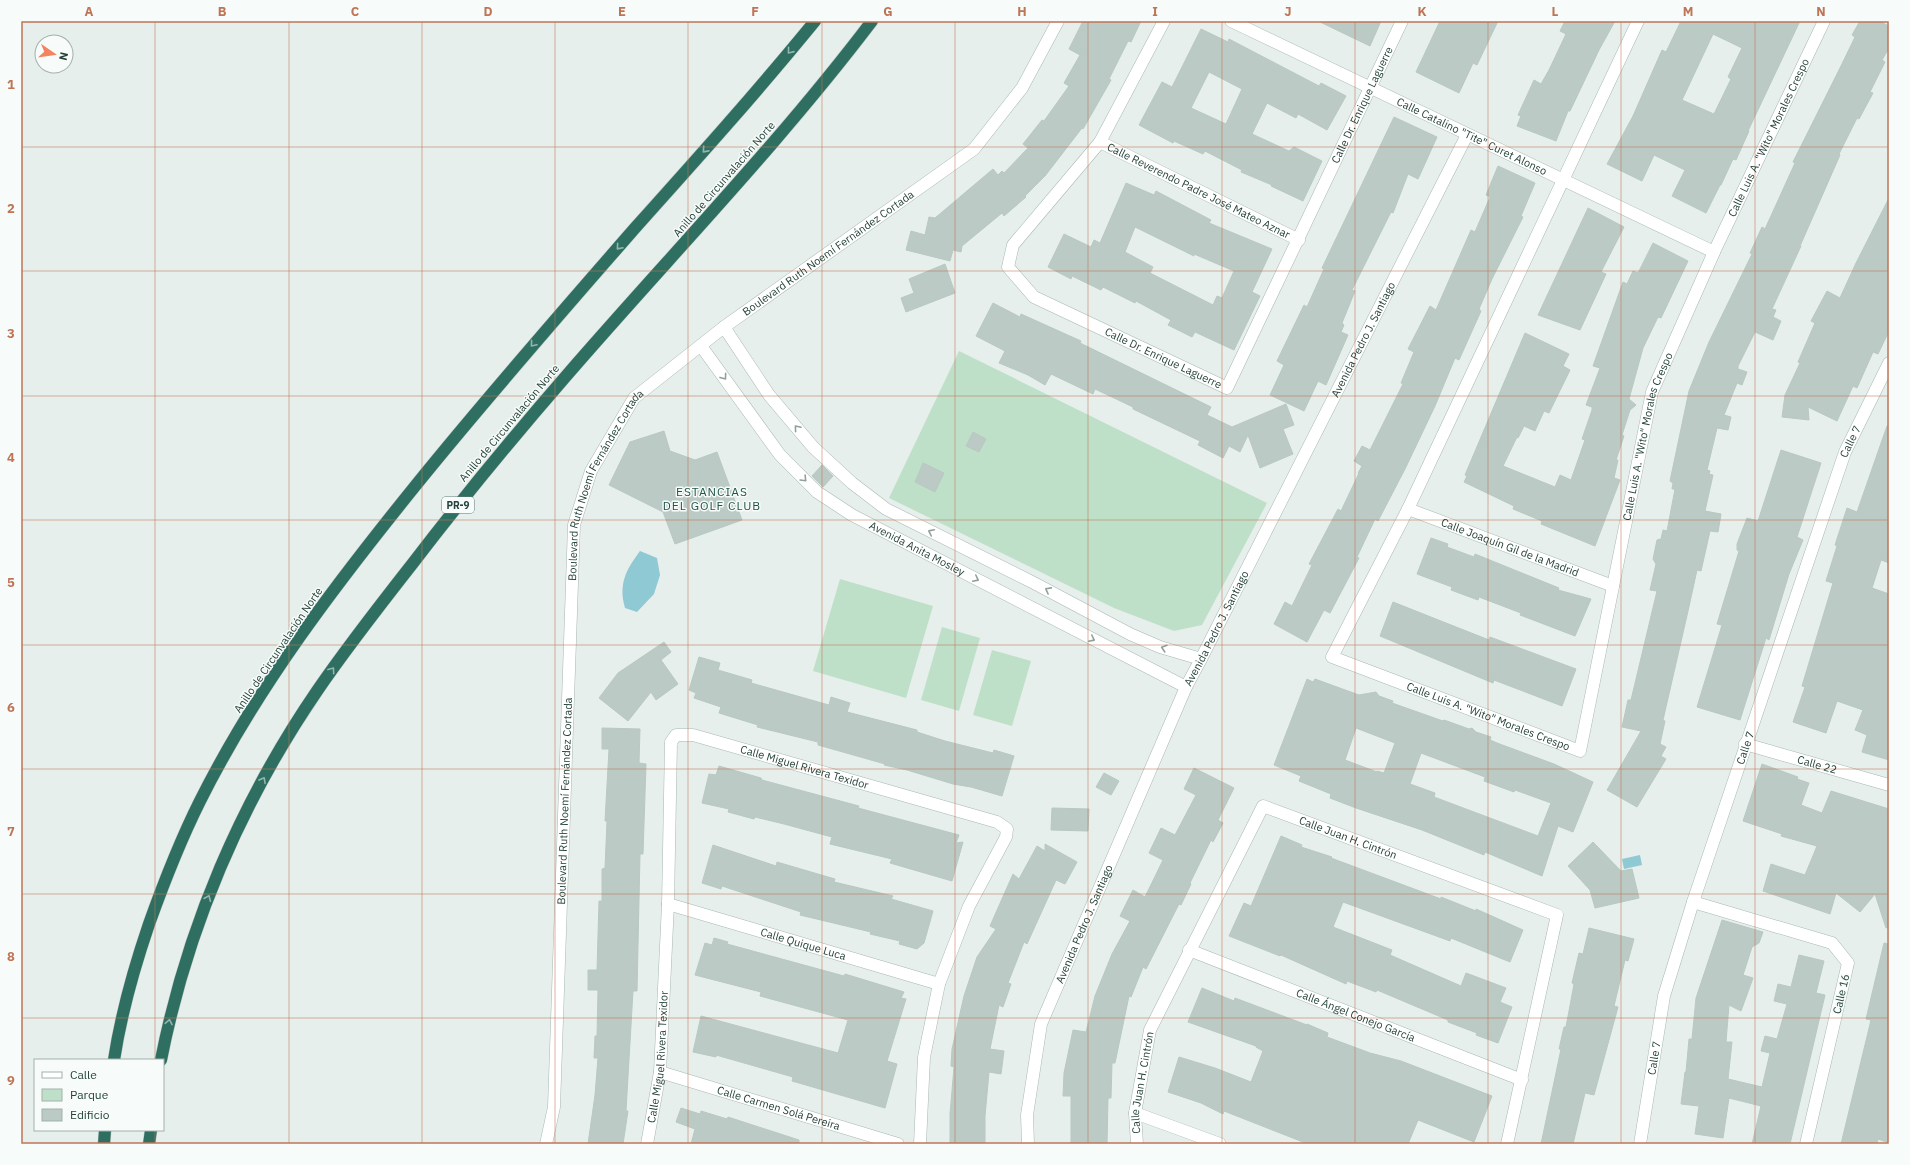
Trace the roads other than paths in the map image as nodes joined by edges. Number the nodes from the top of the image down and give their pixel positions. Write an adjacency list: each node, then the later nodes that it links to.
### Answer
1 (815, 21): 28 (highway, Anillo de Circunvalación Norte, one-way to 28)
2 (872, 21): 29 (highway, Anillo de Circunvalación Norte / PR-9, one-way to 2)
3 (1058, 21): 15 (street, Boulevard Ruth Noemí Fernández Cortada)
4 (1164, 21): 11 (street, Calle Dr. Enrique Laguerre)
5 (1231, 21): 9 (street, Calle Catalino "Tite" Curet Alonso)
6 (1402, 21): 9 (street, Calle Dr. Enrique Laguerre)
7 (1638, 21): 12 (street, Calle Luis A. "Wito" Morales Crespo)
8 (1824, 21): 14 (street, Calle Luis A. "Wito" Morales Crespo)
9 (1370, 88): 10 (street, Calle Catalino "Tite" Curet Alonso); 13 (street, Calle Dr. Enrique Laguerre)
10 (1467, 134): 12 (street, Calle Catalino "Tite" Curet Alonso); 20 (street, Avenida Pedro J. Santiago)
11 (1100, 142): 13 (street, Calle Reverendo Padre José Mateo Aznar); 13 (street, Calle Dr. Enrique Laguerre)
12 (1564, 180): 14 (street, Calle Catalino "Tite" Curet Alonso); 18 (street, Calle Luis A. "Wito" Morales Crespo)
13 (1299, 240)
14 (1714, 252): 19 (street, Calle Luis A. "Wito" Morales Crespo)
15 (724, 327): 16 (street, Boulevard Ruth Noemí Fernández Cortada); 20 (street, Avenida Anita Mosley, one-way to 15)
16 (701, 346): 21 (street, Avenida Anita Mosley, one-way to 21); 37 (street, Boulevard Ruth Noemí Fernández Cortada)
17 (1889, 363): 22 (street, Calle 7)
18 (1408, 509): 19 (street, Calle Joaquín Gil de la Madrid); 19 (street, Calle Luis A. "Wito" Morales Crespo)
19 (1613, 586)
20 (1201, 659): 21 (street, Avenida Pedro J. Santiago)
21 (1186, 687): 41 (street, Avenida Pedro J. Santiago)
22 (1745, 744): 23 (street, Calle 22); 24 (street, Calle 7)
23 (1889, 786)
24 (1693, 902): 45 (street, Calle 7); 46 (street, Calle 16)
25 (668, 904): 27 (street, Calle Quique Luca); 27 (street, Calle Miguel Rivera Texidor); 30 (street, Calle Miguel Rivera Texidor)
26 (1189, 950): 31 (street, Calle Ángel Conejo García); 31 (street, Calle Juan H. Cintrón); 32 (street, Calle Juan H. Cintrón)
27 (939, 984): 40 (street, Calle Miguel Rivera Texidor)
28 (114, 1059)
29 (161, 1059)
30 (660, 1072): 38 (street, Calle Miguel Rivera Texidor); 39 (street, Calle Carmen Solá Pereira)
31 (1522, 1080): 44 (street, Calle Juan H. Cintrón)
32 (1135, 1113): 42 (street, Calle Juan H. Cintrón); 43 (street)
33 (105, 1131): 35 (highway)
34 (151, 1131): 36 (highway)
35 (104, 1144)
36 (150, 1144)
37 (546, 1144)
38 (647, 1144)
39 (898, 1144)
40 (920, 1144)
41 (1028, 1144)
42 (1137, 1144)
43 (1220, 1144)
44 (1507, 1144)
45 (1640, 1144)
46 (1806, 1144)

